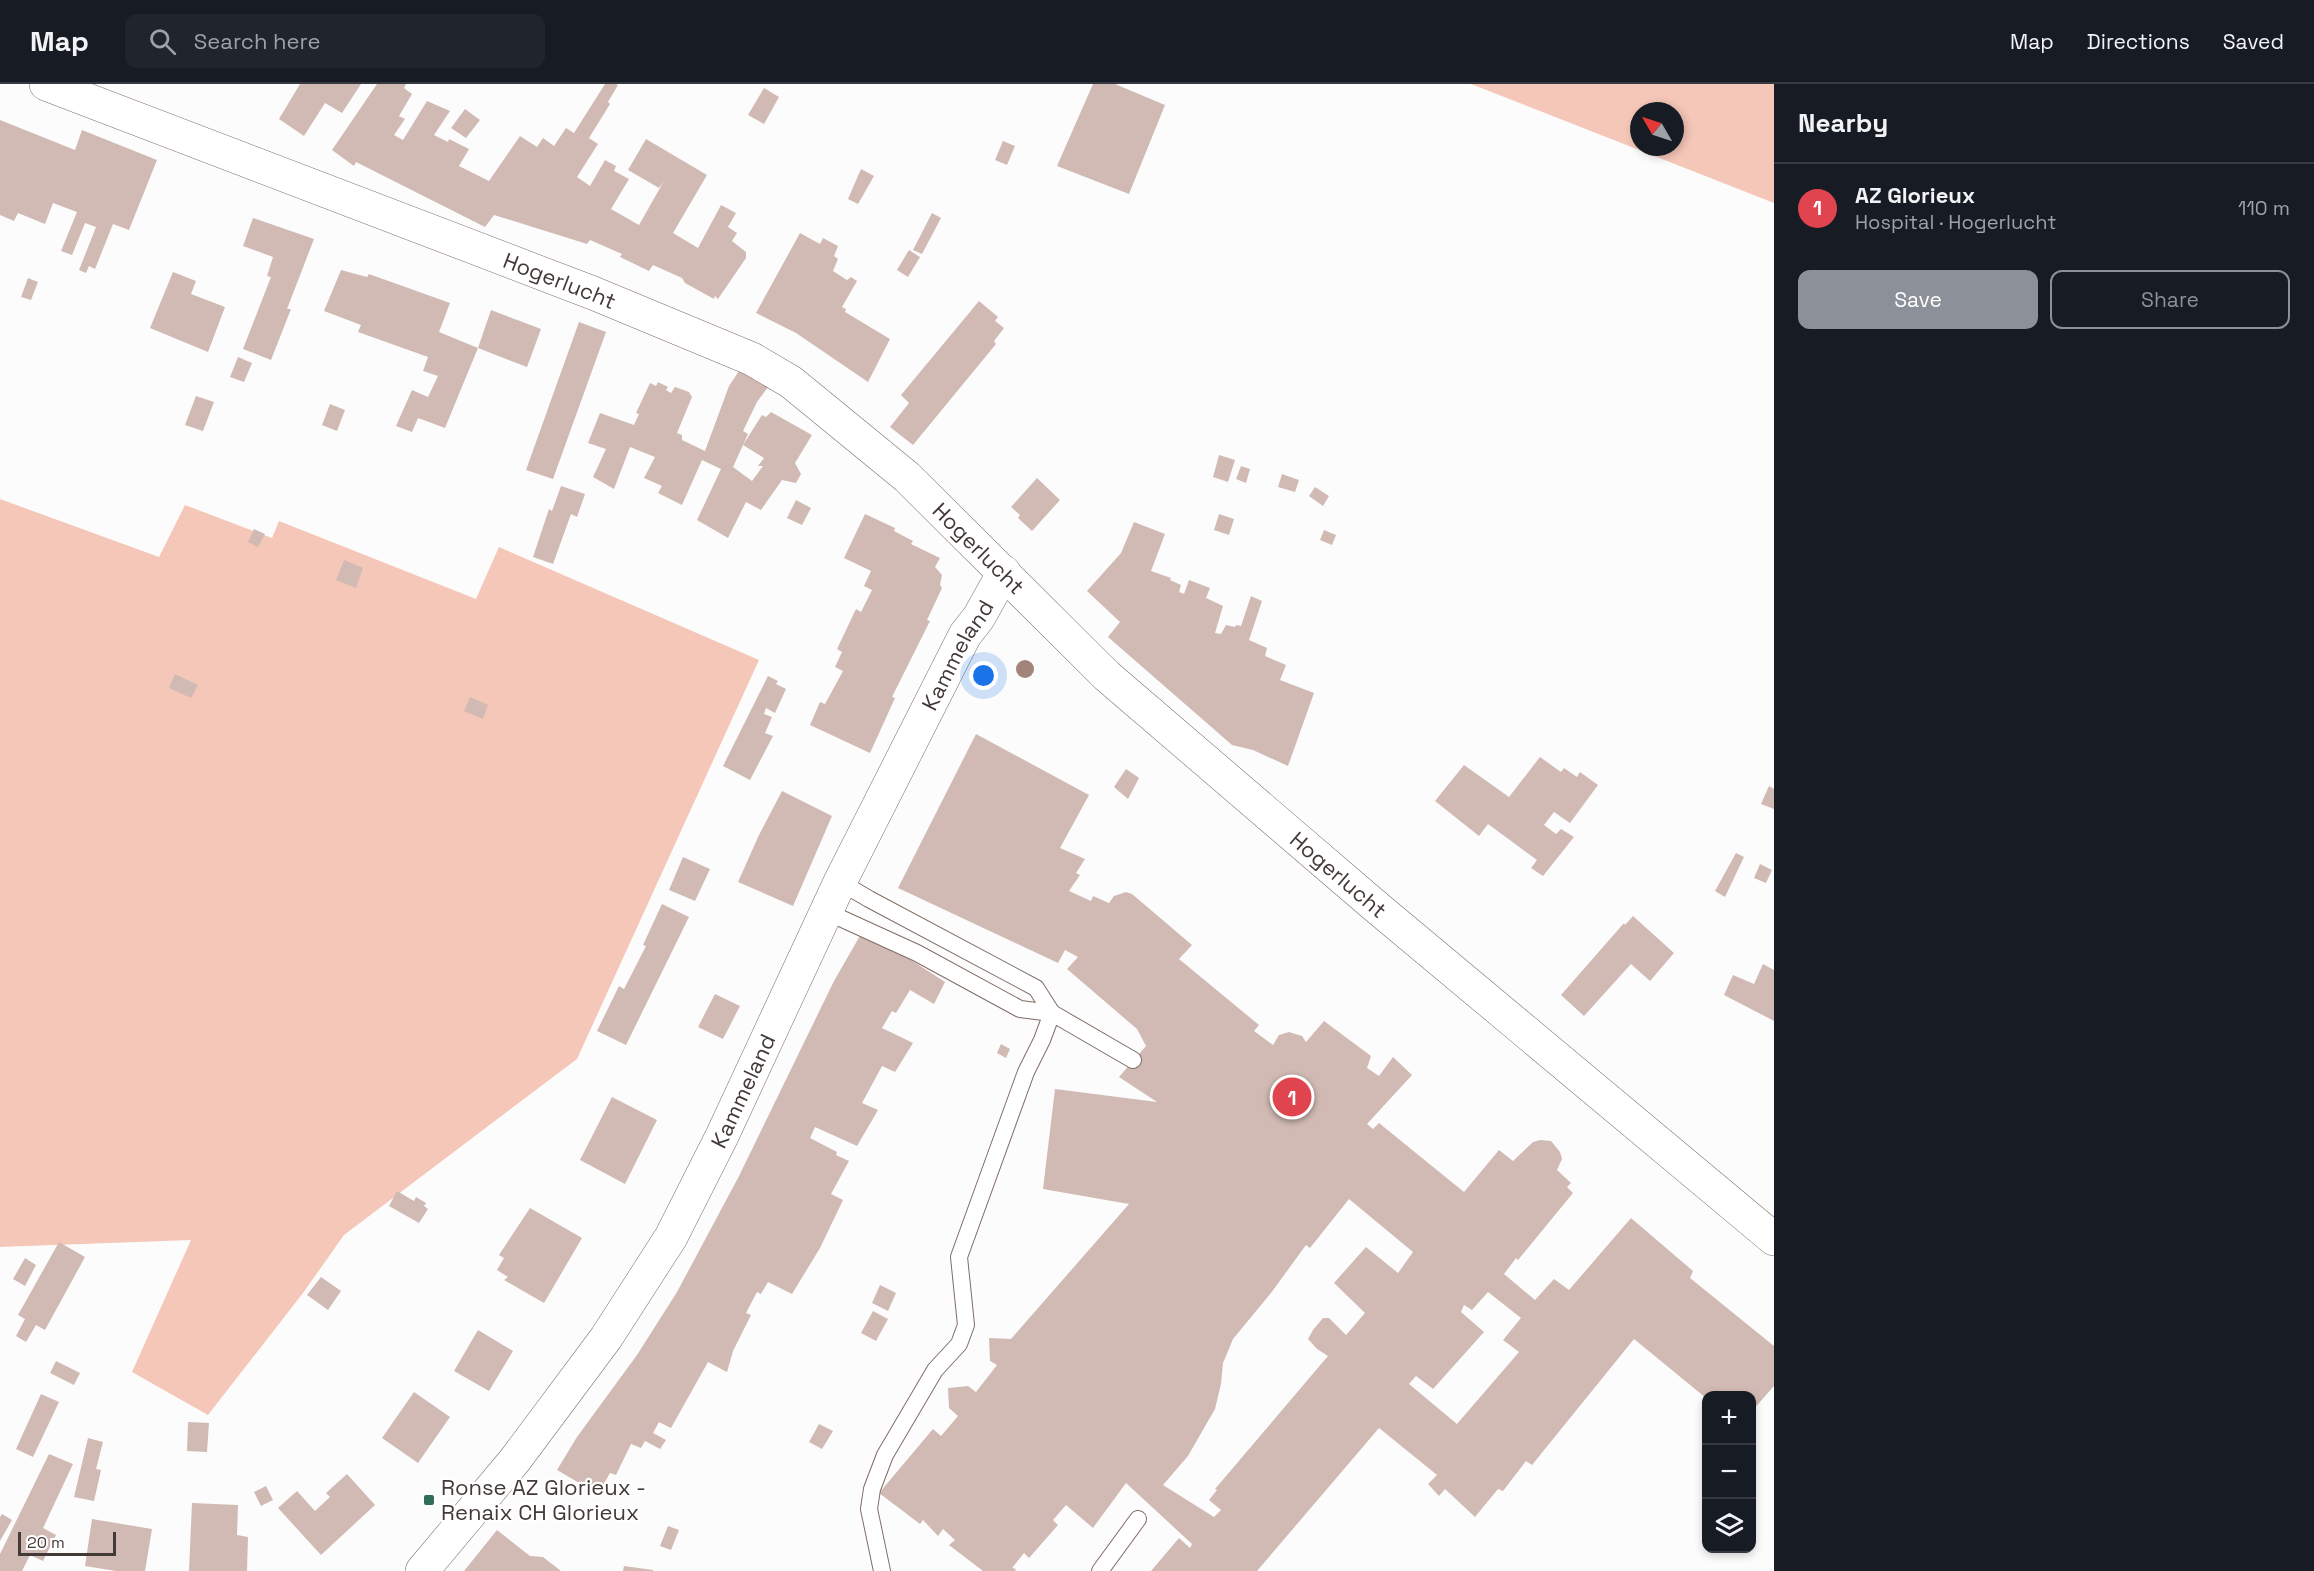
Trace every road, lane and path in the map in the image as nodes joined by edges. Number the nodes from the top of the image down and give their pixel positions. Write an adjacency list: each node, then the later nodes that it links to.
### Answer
1 (46, 84): 2 (street, Hogerlucht)
2 (1004, 572): 3 (street, Kammeland); 7 (street, Hogerlucht)
3 (840, 882): 4 (street, Kammeland); 5 (lane)
4 (827, 912): 5 (lane); 9 (street, Kammeland)
5 (1052, 1013): 6 (lane); 10 (lane)
6 (1133, 1060)
7 (1774, 1239)
8 (1138, 1519): 11 (lane)
9 (422, 1571)
10 (882, 1571)
11 (1100, 1571)

